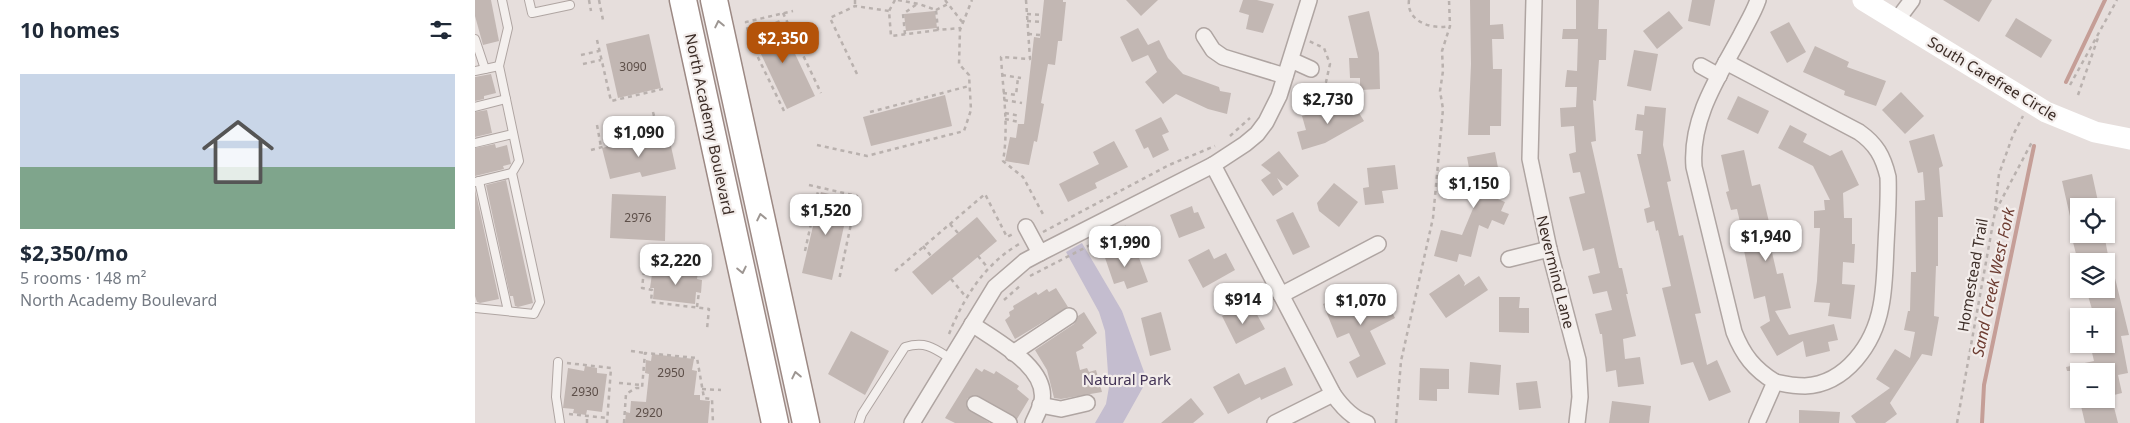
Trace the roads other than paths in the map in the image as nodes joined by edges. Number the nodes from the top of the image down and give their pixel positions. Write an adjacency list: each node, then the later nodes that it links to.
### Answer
1 (502, 0): 15 (lane)
2 (529, 0): 10 (lane)
3 (683, 0): 49 (highway, North Academy Boulevard, one-way to 49)
4 (713, 0): 50 (highway, North Academy Boulevard, one-way to 4)
5 (1309, 0): 14 (street)
6 (1534, 0): 32 (street, Nevermind Lane)
7 (1758, 0): 19 (street)
8 (1863, 0): 11 (main road, South Carefree Circle)
9 (1912, 0): 11 (street)
10 (570, 5)
11 (1897, 20): 25 (main road, South Carefree Circle)
12 (1204, 36): 21 (street)
13 (475, 39): 18 (lane)
14 (1291, 60): 17 (street); 21 (street)
15 (499, 66): 18 (lane); 22 (lane)
16 (1701, 66): 19 (street)
17 (1311, 68)
18 (485, 69): 20 (lane)
19 (1723, 69): 43 (street); 43 (street)
20 (475, 71)
21 (1285, 76): 27 (street)
22 (506, 100): 23 (lane); 24 (lane)
23 (475, 106)
24 (513, 134): 26 (lane); 28 (lane)
25 (2130, 138)
26 (475, 143)
27 (1213, 164): 33 (street); 35 (street)
28 (512, 173): 29 (lane); 37 (lane)
29 (477, 181): 37 (lane)
30 (1020, 230): 33 (street)
31 (1378, 244): 35 (street)
32 (1549, 249): 34 (street); 57 (street, Nevermind Lane)
33 (1040, 253): 39 (street)
34 (1509, 259)
35 (1281, 295): 44 (street)
36 (475, 308): 37 (lane)
37 (508, 312)
38 (1069, 316): 40 (street)
39 (972, 324): 40 (street); 41 (street)
40 (1013, 353): 47 (street)
41 (951, 359): 51 (lane); 52 (street)
42 (558, 362): 48 (lane)
43 (1775, 382): 58 (street)
44 (1333, 394): 55 (street); 56 (street)
45 (1087, 403): 47 (street)
46 (975, 404): 53 (street)
47 (1040, 405): 54 (street)
48 (560, 423)
49 (775, 423)
50 (806, 423)
51 (859, 423)
52 (912, 423)
53 (1009, 423)
54 (1033, 423)
55 (1275, 423)
56 (1367, 423)
57 (1577, 423)
58 (1757, 423)

